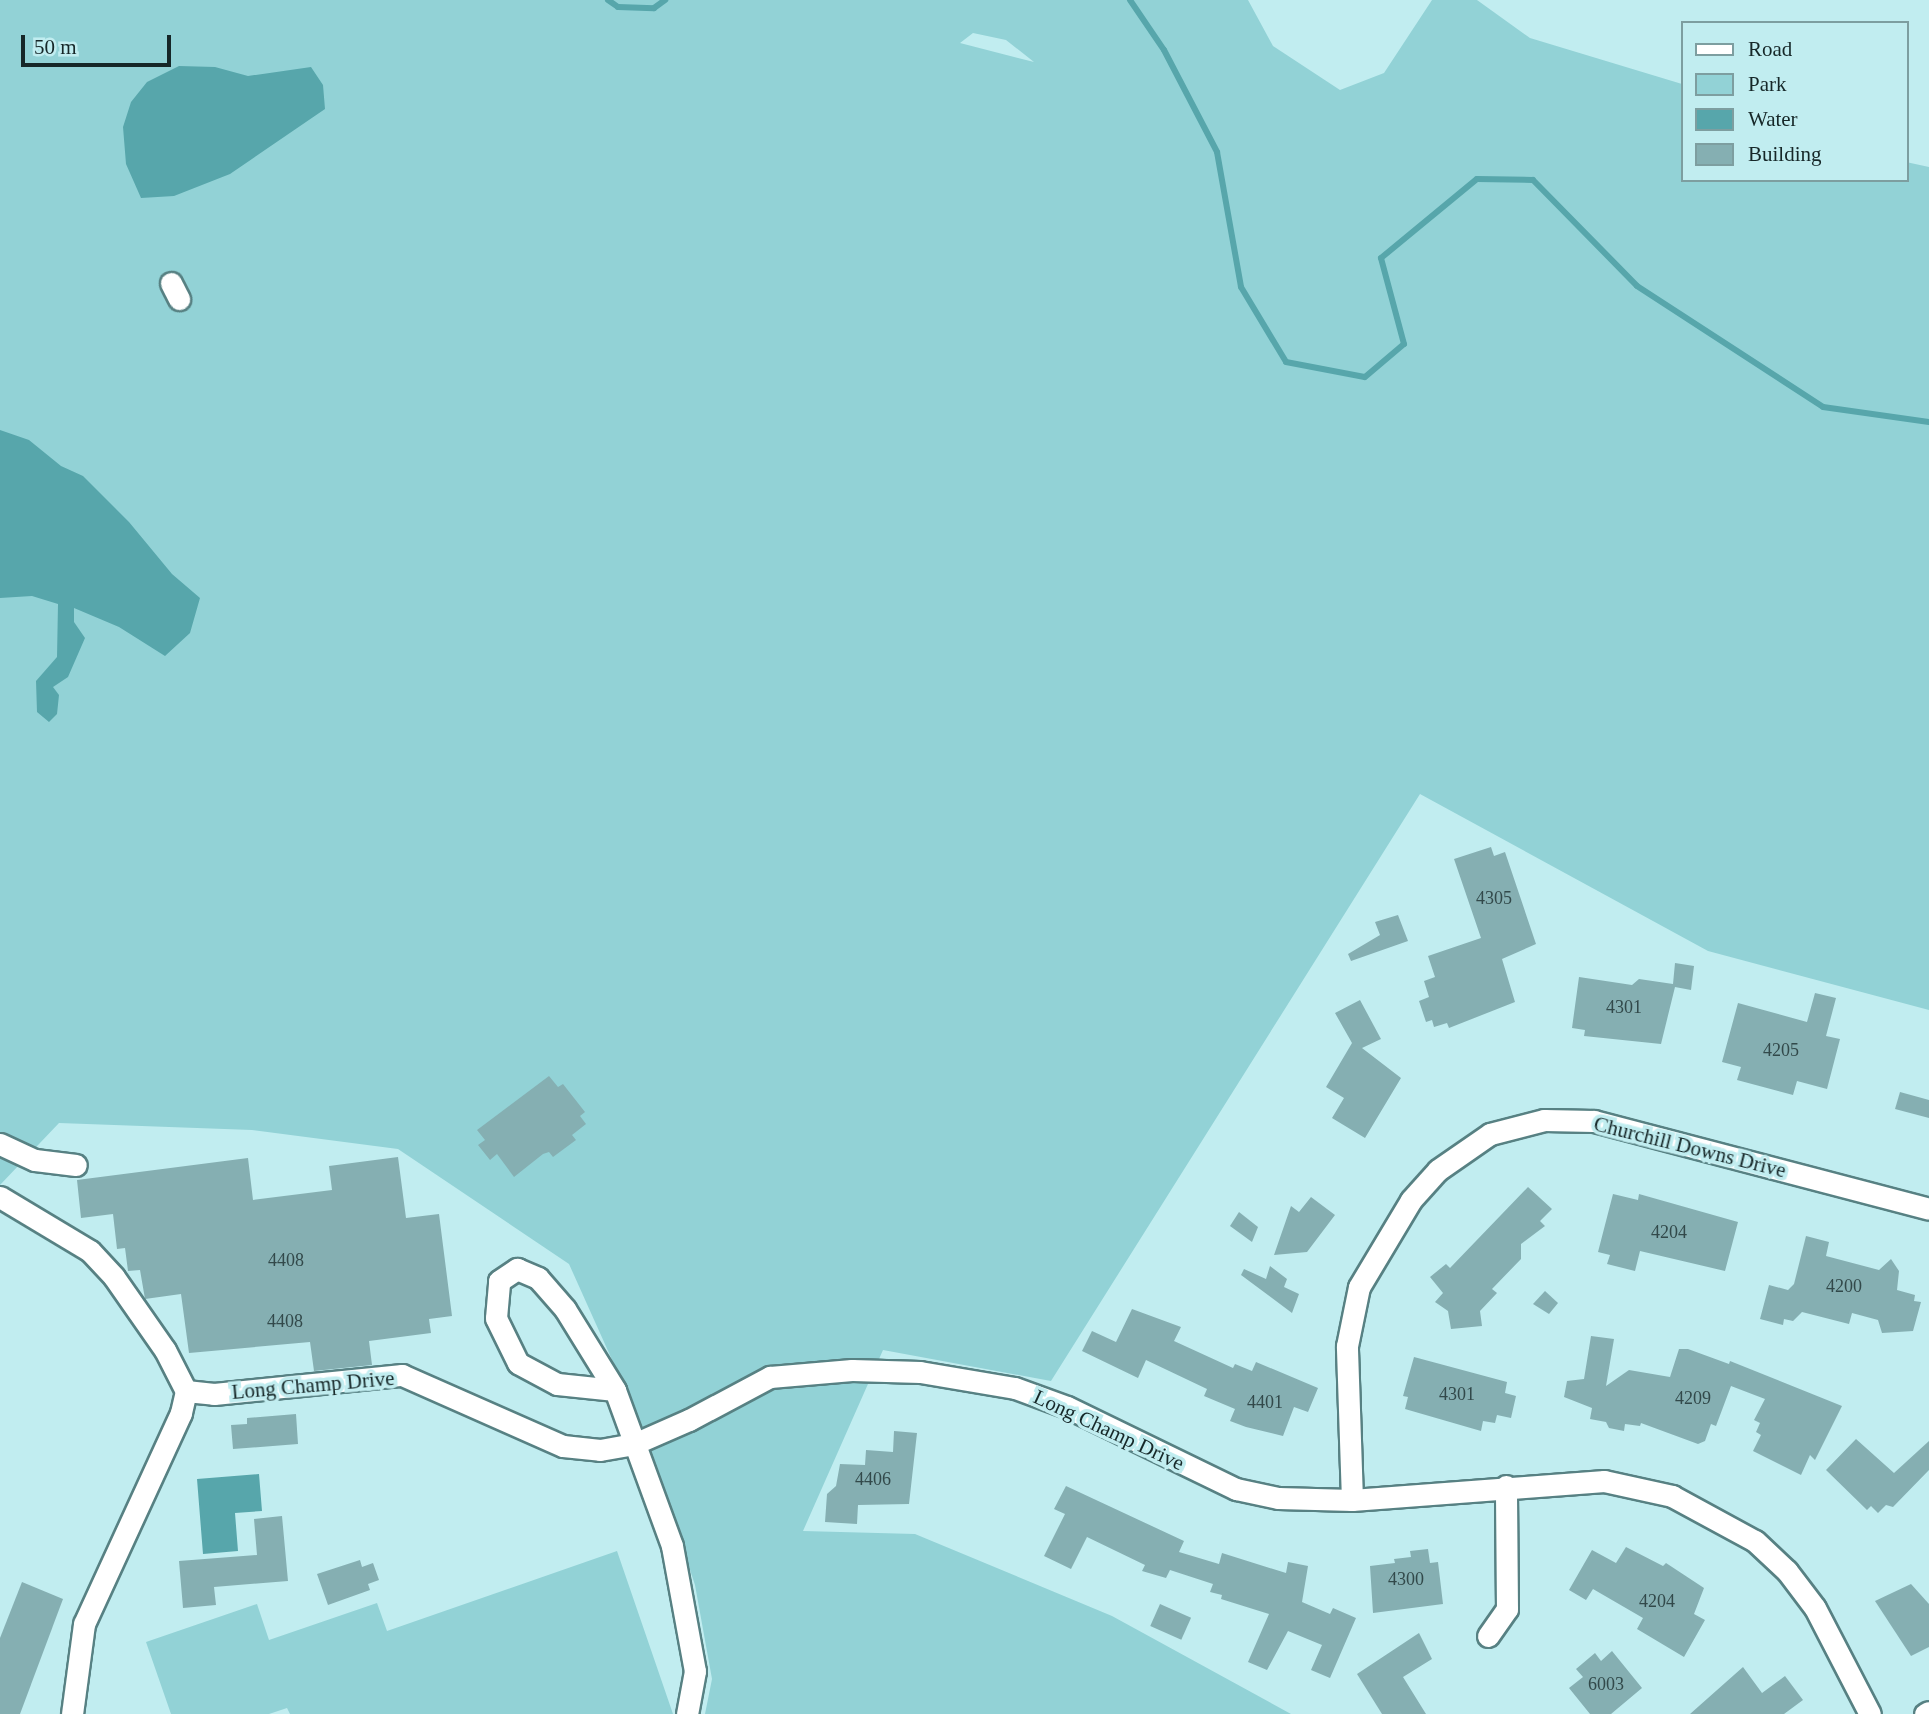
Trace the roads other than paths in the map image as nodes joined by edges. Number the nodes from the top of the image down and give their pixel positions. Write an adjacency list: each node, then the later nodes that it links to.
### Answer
1 (0, 1144): 2 (street)
2 (76, 1165)
3 (0, 1197): 6 (street)
4 (1929, 1209): 9 (street, Churchill Downs Drive)
5 (615, 1390): 5 (street); 7 (street)
6 (186, 1391): 7 (street, Long Champ Drive); 11 (street)
7 (634, 1444): 9 (street, Long Champ Drive); 12 (street)
8 (1506, 1486): 9 (street, Long Champ Drive); 10 (street); 13 (street, Long Champ Drive)
9 (1352, 1500)
10 (1488, 1636)
11 (72, 1714)
12 (687, 1714)
13 (1870, 1714)

